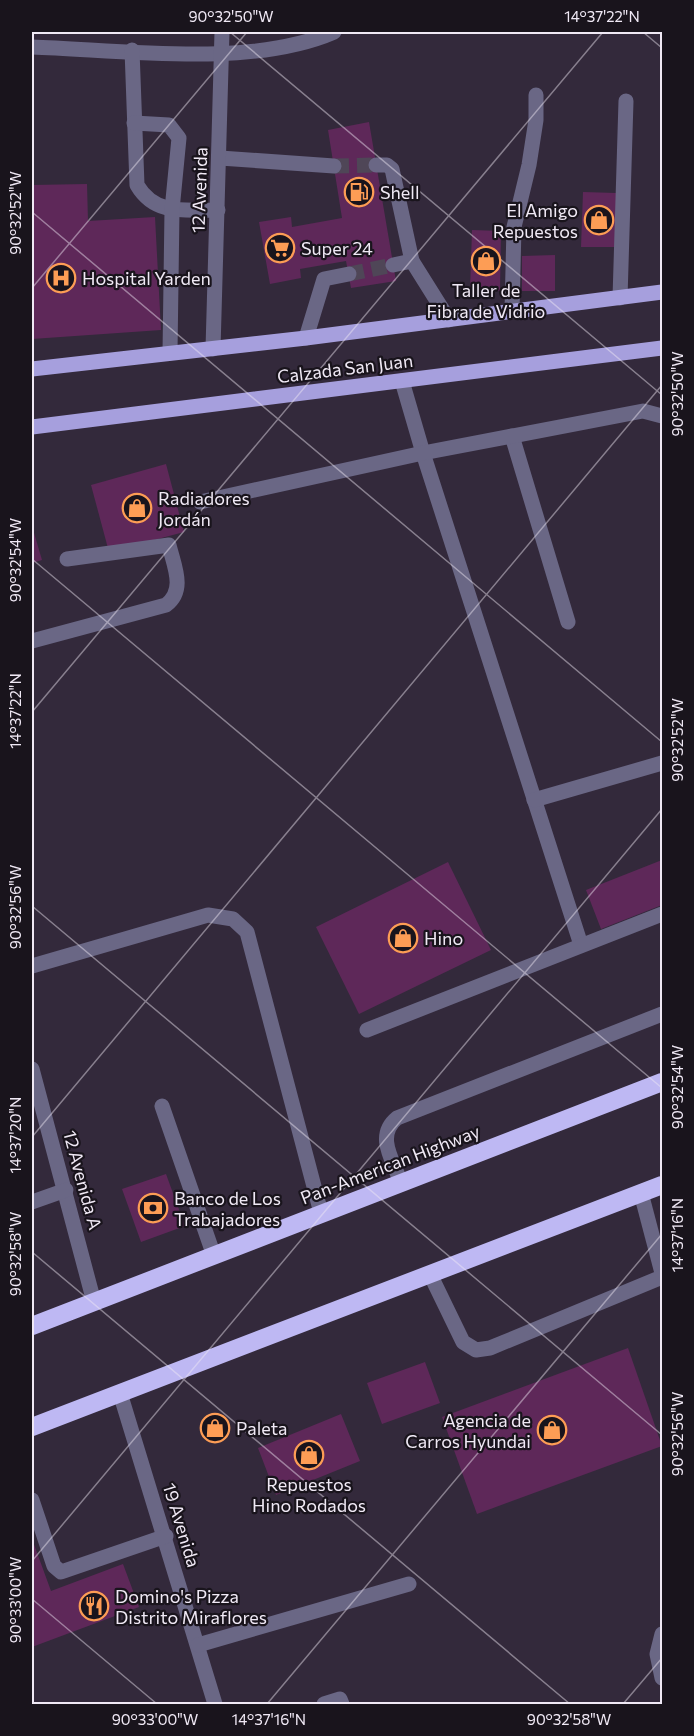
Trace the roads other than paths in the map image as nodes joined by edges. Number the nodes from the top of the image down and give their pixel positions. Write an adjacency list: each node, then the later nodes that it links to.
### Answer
1 (222, 32): 5 (street, 12 Avenida)
2 (334, 32): 5 (street)
3 (32, 47): 4 (street)
4 (132, 50): 5 (street); 8 (street)
5 (221, 54): 9 (street, 12 Avenida)
6 (536, 95): 19 (street)
7 (626, 101): 18 (street)
8 (134, 123): 12 (street); 12 (street)
9 (220, 158): 11 (street); 13 (street, 12 Avenida)
10 (376, 165): 14 (street)
11 (334, 166)
12 (172, 210): 13 (street); 24 (street)
13 (218, 210): 23 (street, 12 Avenida)
14 (411, 261): 15 (street); 20 (street)
15 (393, 265)
16 (349, 274): 21 (street)
17 (663, 292): 18 (main road, Calzada San Juan)
18 (620, 298): 19 (main road, Calzada San Juan)
19 (512, 311): 20 (main road, Calzada San Juan)
20 (449, 320): 21 (main road, Calzada San Juan)
21 (306, 338): 23 (main road, Calzada San Juan)
22 (663, 348): 26 (main road, Calzada San Juan)
23 (213, 349): 24 (main road, Calzada San Juan)
24 (170, 353): 25 (main road, Calzada San Juan)
25 (32, 369)
26 (402, 381): 28 (main road, Calzada San Juan); 30 (street)
27 (663, 416): 29 (street)
28 (32, 427)
29 (512, 436): 30 (street); 33 (street)
30 (423, 453): 31 (street); 36 (street)
31 (200, 502)
32 (67, 560): 34 (street)
33 (568, 622)
34 (32, 641)
35 (663, 763): 36 (street)
36 (534, 800): 38 (street)
37 (663, 914): 38 (street)
38 (581, 945): 41 (street)
39 (32, 966): 50 (street)
40 (663, 1014): 45 (street)
41 (367, 1030)
42 (32, 1069): 47 (street, 12 Avenida A)
43 (663, 1082): 45 (highway, Pan-American Highway)
44 (162, 1106): 51 (street)
45 (401, 1183): 50 (highway, Pan-American Highway)
46 (663, 1185): 48 (highway)
47 (66, 1191): 49 (street); 54 (street, 12 Avenida A)
48 (641, 1193): 52 (highway); 53 (street)
49 (32, 1202)
50 (321, 1212): 51 (highway, Pan-American Highway)
51 (214, 1256): 54 (highway, Pan-American Highway)
52 (430, 1274): 53 (street); 56 (highway)
53 (663, 1275)
54 (94, 1302): 55 (highway, Pan-American Highway)
55 (33, 1322)
56 (120, 1393): 57 (highway); 59 (street, 19 Avenida)
57 (32, 1427)
58 (32, 1500): 59 (street)
59 (166, 1536): 62 (street, 19 Avenida)
60 (409, 1584): 62 (street)
61 (663, 1634): 63 (street)
62 (198, 1645): 64 (street, 19 Avenida)
63 (663, 1678)
64 (215, 1704)
65 (324, 1704): 66 (street)
66 (342, 1704)

